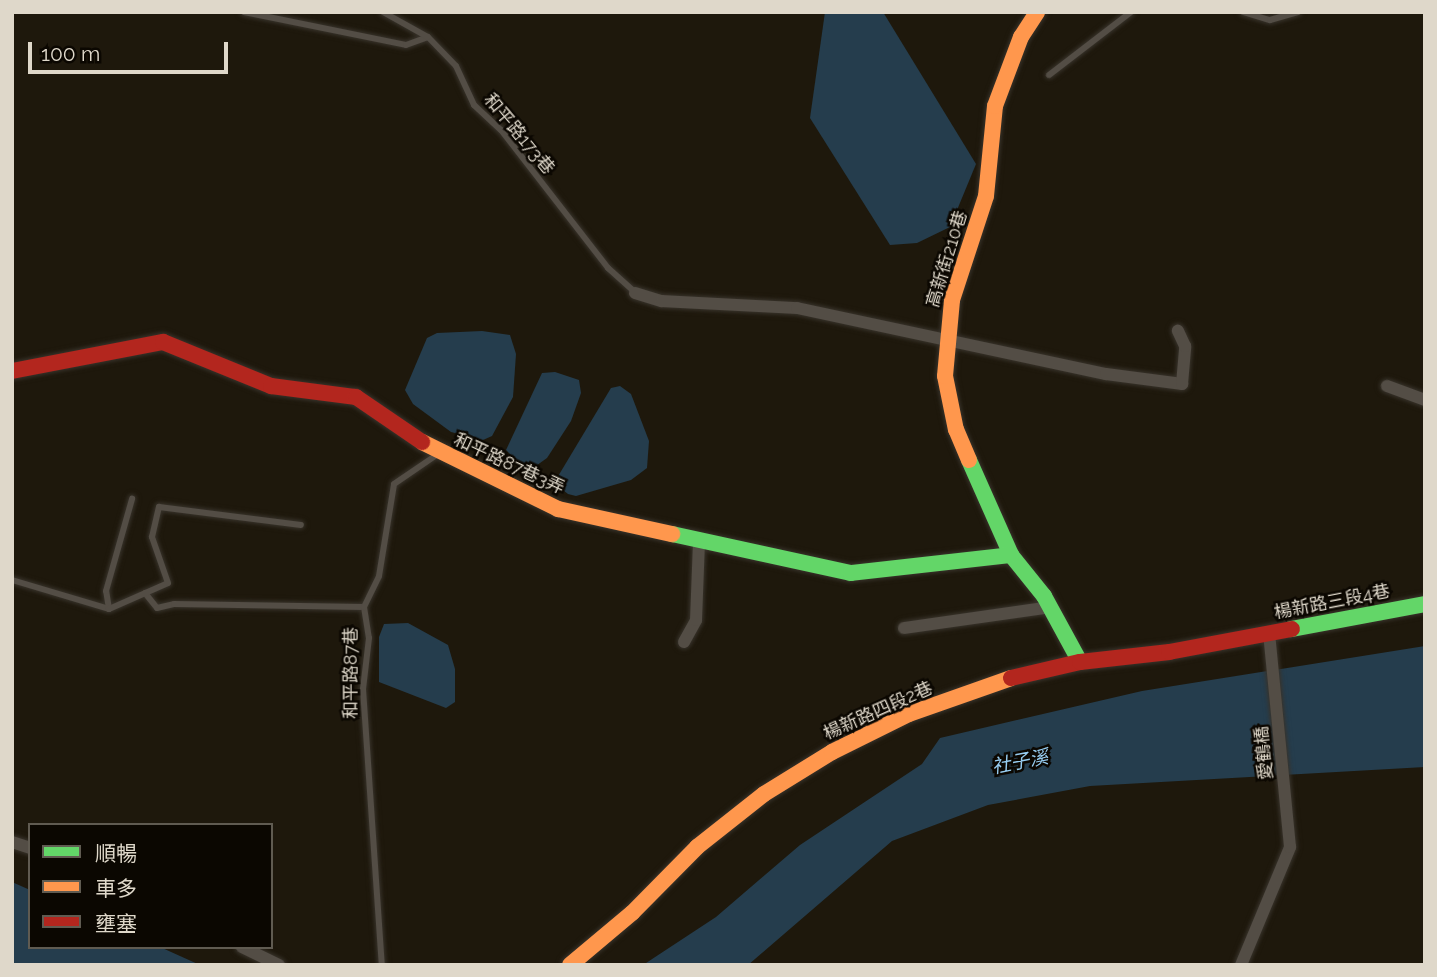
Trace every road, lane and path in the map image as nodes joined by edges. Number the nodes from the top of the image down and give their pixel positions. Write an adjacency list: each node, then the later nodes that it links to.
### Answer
1 (244, 12): 7 (lane)
2 (383, 12): 7 (lane, 和平路173巷)
3 (1037, 12): 11 (street, 高新街210巷)
4 (1131, 12): 8 (lane)
5 (1243, 12): 6 (lane)
6 (1298, 12)
7 (428, 37): 9 (lane, 和平路173巷)
8 (1049, 75)
9 (635, 293): 11 (street)
10 (1178, 331): 11 (street)
11 (946, 339): 19 (street, 高新街210巷)
12 (12, 370): 15 (street, 和平路87巷3弄)
13 (1387, 386): 14 (street)
14 (1425, 400)
15 (439, 453): 18 (street, 和平路87巷3弄); 23 (lane)
16 (132, 499): 25 (lane)
17 (301, 525): 21 (lane)
18 (699, 541): 19 (street, 和平路87巷3弄); 28 (street)
19 (1011, 555): 24 (street, 高新街210巷)
20 (12, 580): 25 (lane)
21 (145, 593): 23 (lane, 和平路87巷); 25 (lane)
22 (1425, 604): 27 (street, 楊新路三段4巷)
23 (364, 607): 33 (lane, 和平路87巷)
24 (1051, 607): 26 (street); 30 (street, 高新街210巷)
25 (109, 609)
26 (904, 628)
27 (1269, 632): 29 (street, 楊新路三段4巷); 30 (street, 楊新路四段2巷)
28 (684, 642)
29 (1274, 656): 35 (street, 愛鶴橋)
30 (1080, 662): 34 (street, 楊新路四段2巷)
31 (246, 949): 32 (street)
32 (279, 965)
33 (382, 965)
34 (570, 965)
35 (1241, 965)

